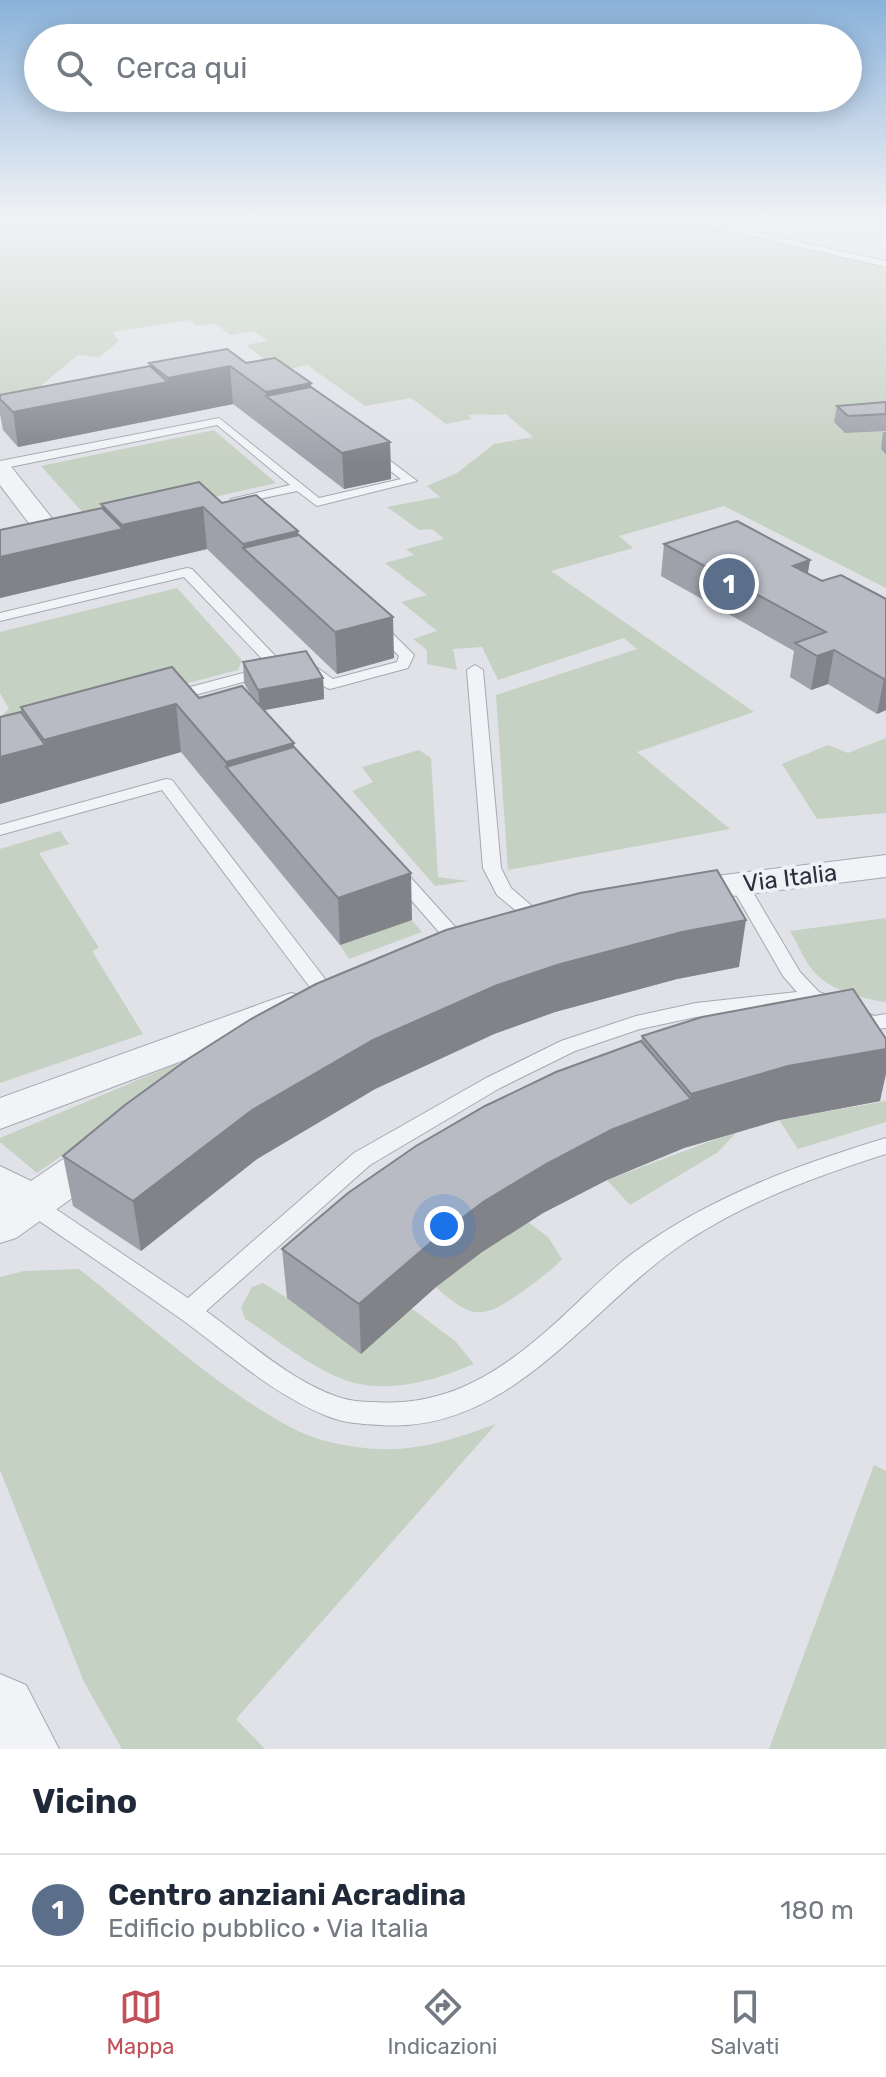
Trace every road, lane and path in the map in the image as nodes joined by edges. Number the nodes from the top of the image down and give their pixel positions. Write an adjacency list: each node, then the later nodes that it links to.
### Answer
1 (363, 444): 3 (lane)
2 (0, 467): 3 (lane); 5 (street)
3 (299, 487): 4 (lane)
4 (241, 505)
5 (0, 555)
6 (363, 614): 8 (lane)
7 (0, 617): 8 (lane)
8 (279, 668): 10 (lane)
9 (475, 670): 16 (lane)
10 (150, 702)
11 (0, 830): 18 (lane)
12 (380, 855): 17 (lane)
13 (886, 866): 14 (street, Via Italia)
14 (739, 884): 15 (street, Via Italia); 19 (lane)
15 (648, 897)
16 (552, 916): 17 (street)
17 (468, 941)
18 (340, 987): 22 (street); 23 (street)
19 (812, 997): 20 (lane); 27 (lane)
20 (879, 1022): 21 (lane)
21 (886, 1044)
22 (219, 1073)
23 (0, 1114)
24 (144, 1125): 26 (street)
25 (886, 1146): 27 (lane)
26 (10, 1204): 27 (lane)
27 (189, 1312)
28 (0, 1711): 29 (street)
29 (21, 1749)

